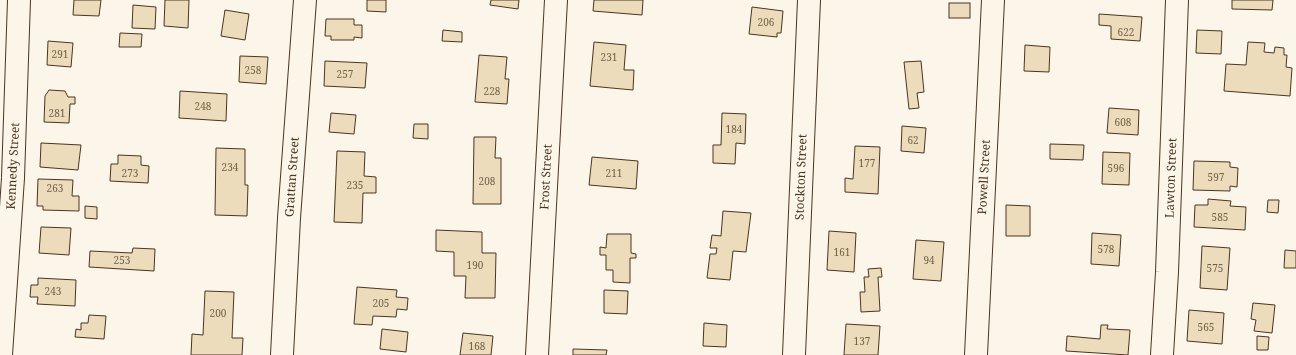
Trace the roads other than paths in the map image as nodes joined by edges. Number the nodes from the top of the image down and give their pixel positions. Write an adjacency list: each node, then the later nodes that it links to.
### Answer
1 (19, 0): 7 (street, Kennedy Street)
2 (305, 0): 8 (street, Grattan Street)
3 (556, 0): 9 (street, Frost Street)
4 (809, 0): 10 (street, Stockton Street)
5 (993, 0): 11 (street, Powell Street)
6 (1177, 0): 12 (street, Lawton Street)
7 (1, 355)
8 (282, 355)
9 (537, 355)
10 (794, 355)
11 (976, 355)
12 (1162, 355)

